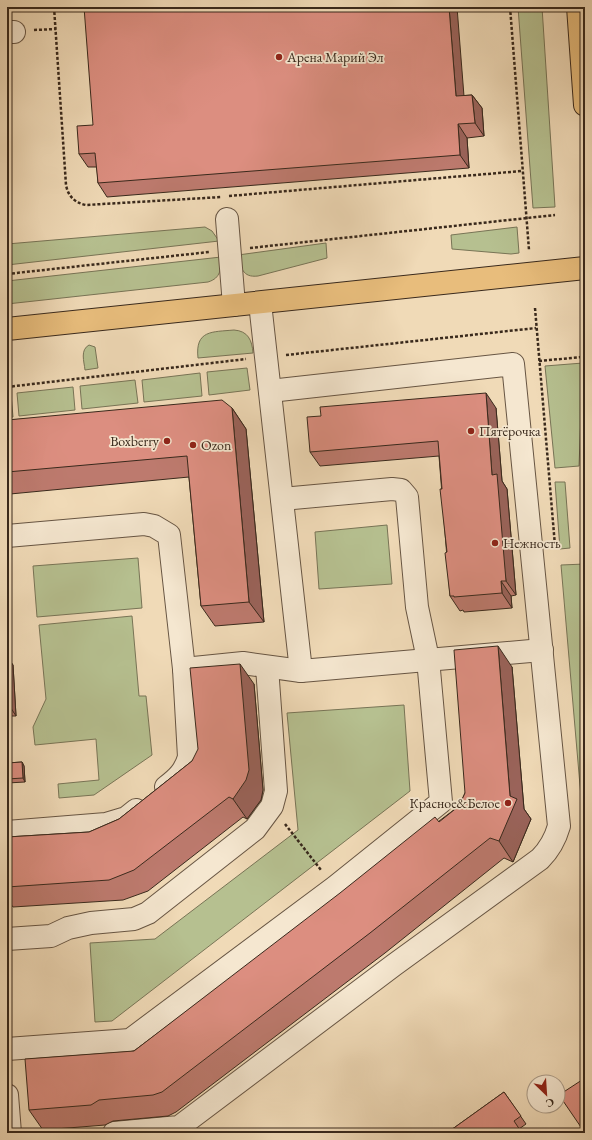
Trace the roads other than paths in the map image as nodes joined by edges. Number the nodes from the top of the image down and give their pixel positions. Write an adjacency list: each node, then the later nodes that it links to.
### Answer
1 (578, 7): 2 (main road)
2 (585, 106)
3 (227, 219): 6 (lane)
4 (585, 268): 5 (main road)
5 (260, 303): 6 (main road); 8 (lane)
6 (234, 305): 7 (main road)
7 (7, 329)
8 (270, 391): 9 (lane); 11 (lane)
9 (282, 499): 12 (lane); 15 (lane)
10 (7, 536): 14 (lane)
11 (542, 650): 12 (lane); 21 (lane)
12 (428, 660): 15 (lane); 18 (lane)
13 (267, 667): 14 (lane); 15 (lane); 17 (lane)
14 (184, 669): 16 (lane)
15 (300, 670)
16 (7, 832)
17 (7, 939)
18 (7, 1049)
19 (7, 1095): 20 (lane)
20 (10, 1133)
21 (114, 1133)

